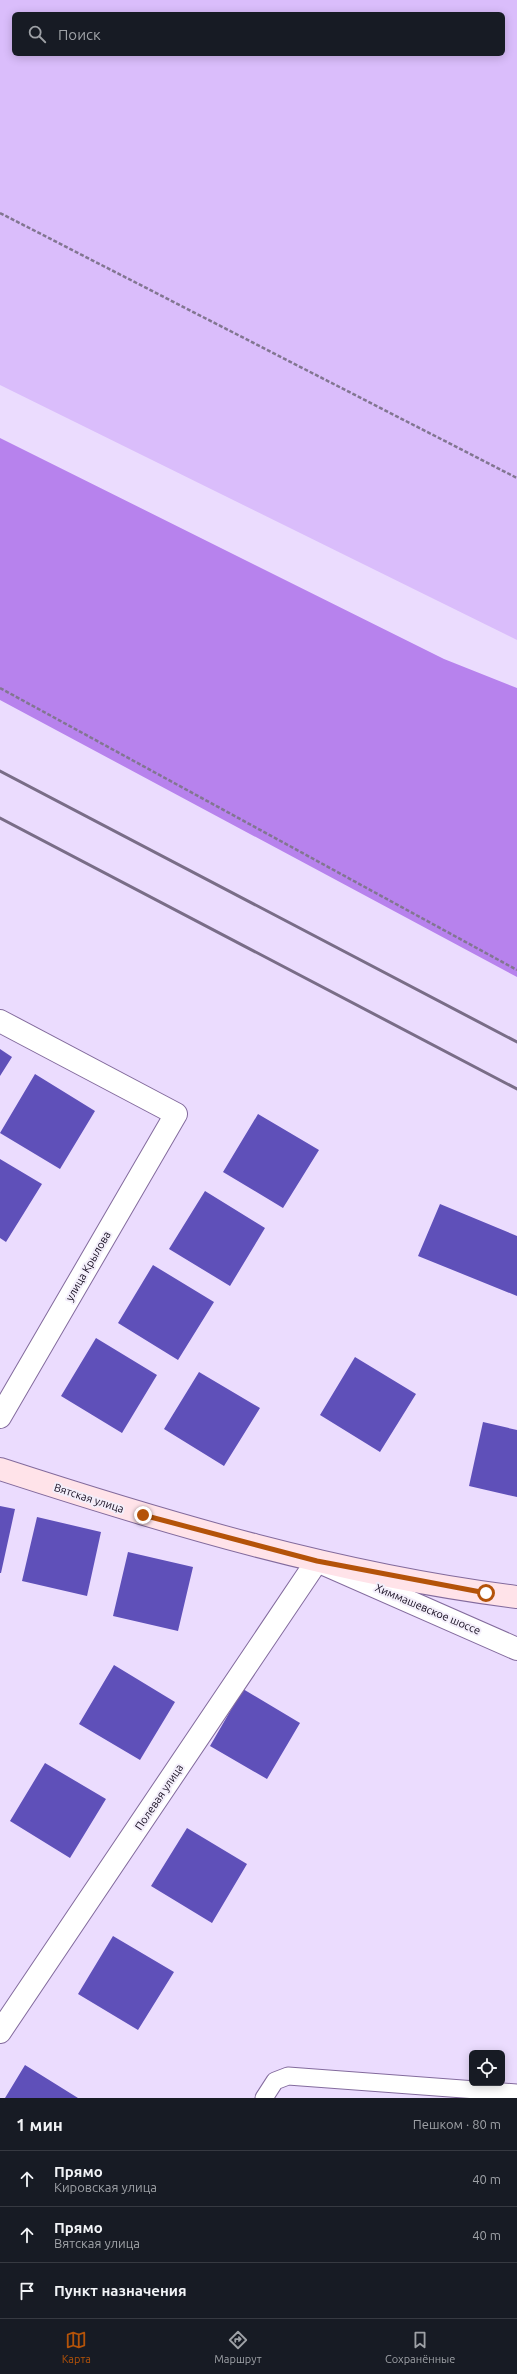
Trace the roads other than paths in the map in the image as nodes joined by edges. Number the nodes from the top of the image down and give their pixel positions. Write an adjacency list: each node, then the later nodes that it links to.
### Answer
1 (0, 1022): 2 (street, улица Крылова)
2 (0, 1417)
3 (0, 1469): 4 (main road, Вятская улица)
4 (317, 1561): 5 (main road, Вятская улица); 6 (street, Химмашевское шоссе); 7 (street, Полевая улица)
5 (517, 1597)
6 (517, 1649)
7 (0, 2032)
8 (517, 2093): 9 (lane)
9 (264, 2098)

